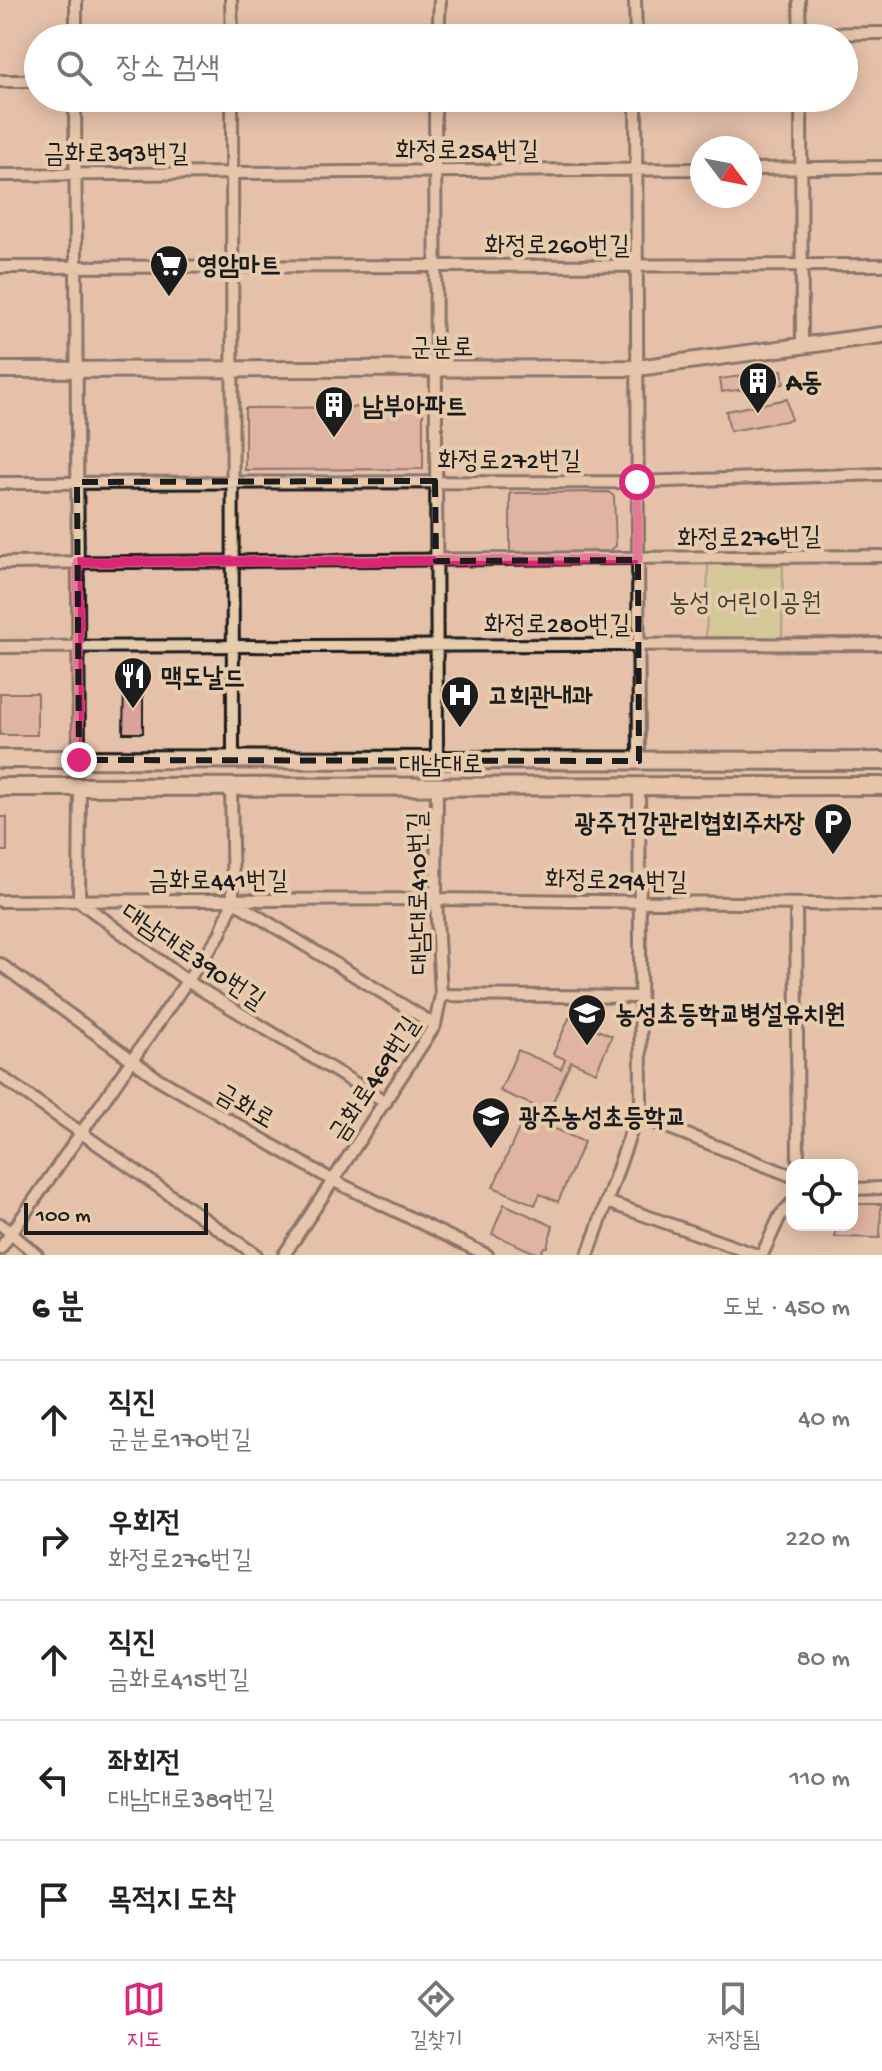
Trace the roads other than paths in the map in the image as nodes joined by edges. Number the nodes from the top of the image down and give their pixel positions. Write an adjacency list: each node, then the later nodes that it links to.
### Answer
1 (76, 0): 6 (street)
2 (231, 0): 7 (street)
3 (440, 0): 8 (street)
4 (635, 0): 9 (street)
5 (799, 0): 10 (street)
6 (76, 24)
7 (232, 24)
8 (439, 24)
9 (636, 24)
10 (800, 24)
11 (882, 33): 12 (street)
12 (858, 34)
13 (0, 81): 14 (street)
14 (24, 81)
15 (75, 112): 27 (street)
16 (232, 112): 26 (street)
17 (435, 112): 25 (street)
18 (636, 112): 24 (street)
19 (801, 112): 23 (street)
20 (882, 167): 23 (street)
21 (690, 169): 24 (street, 화정로254번길)
22 (762, 169): 23 (street)
23 (801, 169): 31 (street)
24 (636, 170): 25 (street, 화정로254번길); 30 (street)
25 (435, 171): 26 (street, 화정로254번길); 35 (street)
26 (232, 173): 27 (street, 금화로393번길); 34 (street)
27 (76, 174): 28 (street, 금화로393번길); 33 (street)
28 (0, 175)
29 (882, 265): 31 (street, 화정로260번길)
30 (636, 266): 31 (street, 화정로260번길); 35 (street, 화정로260번길); 38 (street)
31 (801, 266): 37 (street)
32 (0, 267): 33 (street, 화정로260번길)
33 (77, 267): 34 (street, 화정로260번길); 40 (street)
34 (232, 267): 35 (street, 화정로260번길); 41 (street)
35 (435, 267): 42 (street)
36 (882, 335): 37 (street, 군분로)
37 (802, 347): 38 (street, 군분로)
38 (637, 368): 42 (street, 군분로); 47 (street)
39 (0, 370): 40 (street, 군분로)
40 (77, 370): 41 (street, 군분로); 46 (street)
41 (231, 371): 42 (street, 군분로); 44 (street)
42 (434, 371): 45 (street)
43 (882, 474): 47 (street, 화정로272번길)
44 (232, 481): 45 (street, 화정로272번길); 46 (street, 화정로272번길); 53 (street)
45 (435, 481): 47 (street, 화정로272번길); 51 (street)
46 (77, 482): 48 (street, 화정로272번길); 52 (street)
47 (637, 482): 50 (street)
48 (0, 483)
49 (882, 556): 50 (street, 화정로276번길)
50 (638, 560): 51 (street, 화정로276번길); 56 (street)
51 (436, 561): 53 (street, 화정로276번길); 57 (street)
52 (78, 562): 53 (street, 화정로276번길); 54 (street, 화정로276번길); 59 (street)
53 (232, 562): 60 (street)
54 (0, 563)
55 (882, 644): 56 (street, 화정로280번길)
56 (638, 645): 57 (street, 화정로280번길); 65 (street)
57 (436, 646): 60 (street, 화정로280번길); 64 (street)
58 (0, 647): 59 (street, 화정로280번길)
59 (78, 647): 60 (street, 화정로280번길); 62 (street)
60 (233, 647): 63 (street)
61 (0, 759): 62 (main road, 대남대로)
62 (79, 760): 63 (main road, 대남대로)
63 (233, 760): 64 (main road, 대남대로)
64 (437, 761): 65 (main road, 대남대로)
65 (639, 761): 66 (main road, 대남대로)
66 (882, 761)
67 (882, 786): 72 (main road, 대남대로)
68 (0, 787): 69 (main road, 대남대로)
69 (80, 787): 70 (main road, 대남대로); 75 (street)
70 (231, 787): 71 (main road, 대남대로); 76 (street)
71 (437, 787): 72 (main road, 대남대로); 73 (street, 대남대로410번길)
72 (639, 787): 77 (street)
73 (436, 899): 76 (street, 금화로441번길); 77 (street, 화정로294번길); 82 (street, 대남대로410번길)
74 (0, 901): 75 (street, 금화로441번길)
75 (79, 901): 76 (street, 금화로441번길); 81 (street, 대남대로390번길)
76 (233, 901): 81 (street); 84 (street)
77 (639, 901): 78 (street, 화정로294번길); 83 (street)
78 (796, 904): 79 (street, 화정로294번길); 90 (street)
79 (882, 905)
80 (0, 964): 85 (street, 금화로)
81 (187, 981): 85 (street); 87 (street, 대남대로390번길)
82 (441, 995): 83 (street, 대남대로410번길); 84 (street, 금화로469번길)
83 (640, 997): 88 (street)
84 (435, 1025): 87 (street, 금화로469번길)
85 (132, 1062): 89 (street); 92 (street, 금화로)
86 (0, 1076): 89 (street)
87 (386, 1102): 92 (street, 금화로469번길)
88 (639, 1116): 91 (street); 95 (street)
89 (81, 1131): 98 (street); 101 (street)
90 (798, 1159)
91 (786, 1174)
92 (332, 1180): 102 (street, 금화로469번길); 103 (street, 금화로)
93 (882, 1188): 94 (street)
94 (858, 1189)
95 (607, 1202): 104 (street); 105 (street)
96 (786, 1210): 105 (street)
97 (0, 1224): 98 (street)
98 (11, 1233): 99 (street); 100 (street)
99 (0, 1249)
100 (37, 1255)
101 (256, 1255)
102 (284, 1255)
103 (487, 1255)
104 (588, 1255)
105 (760, 1255)

